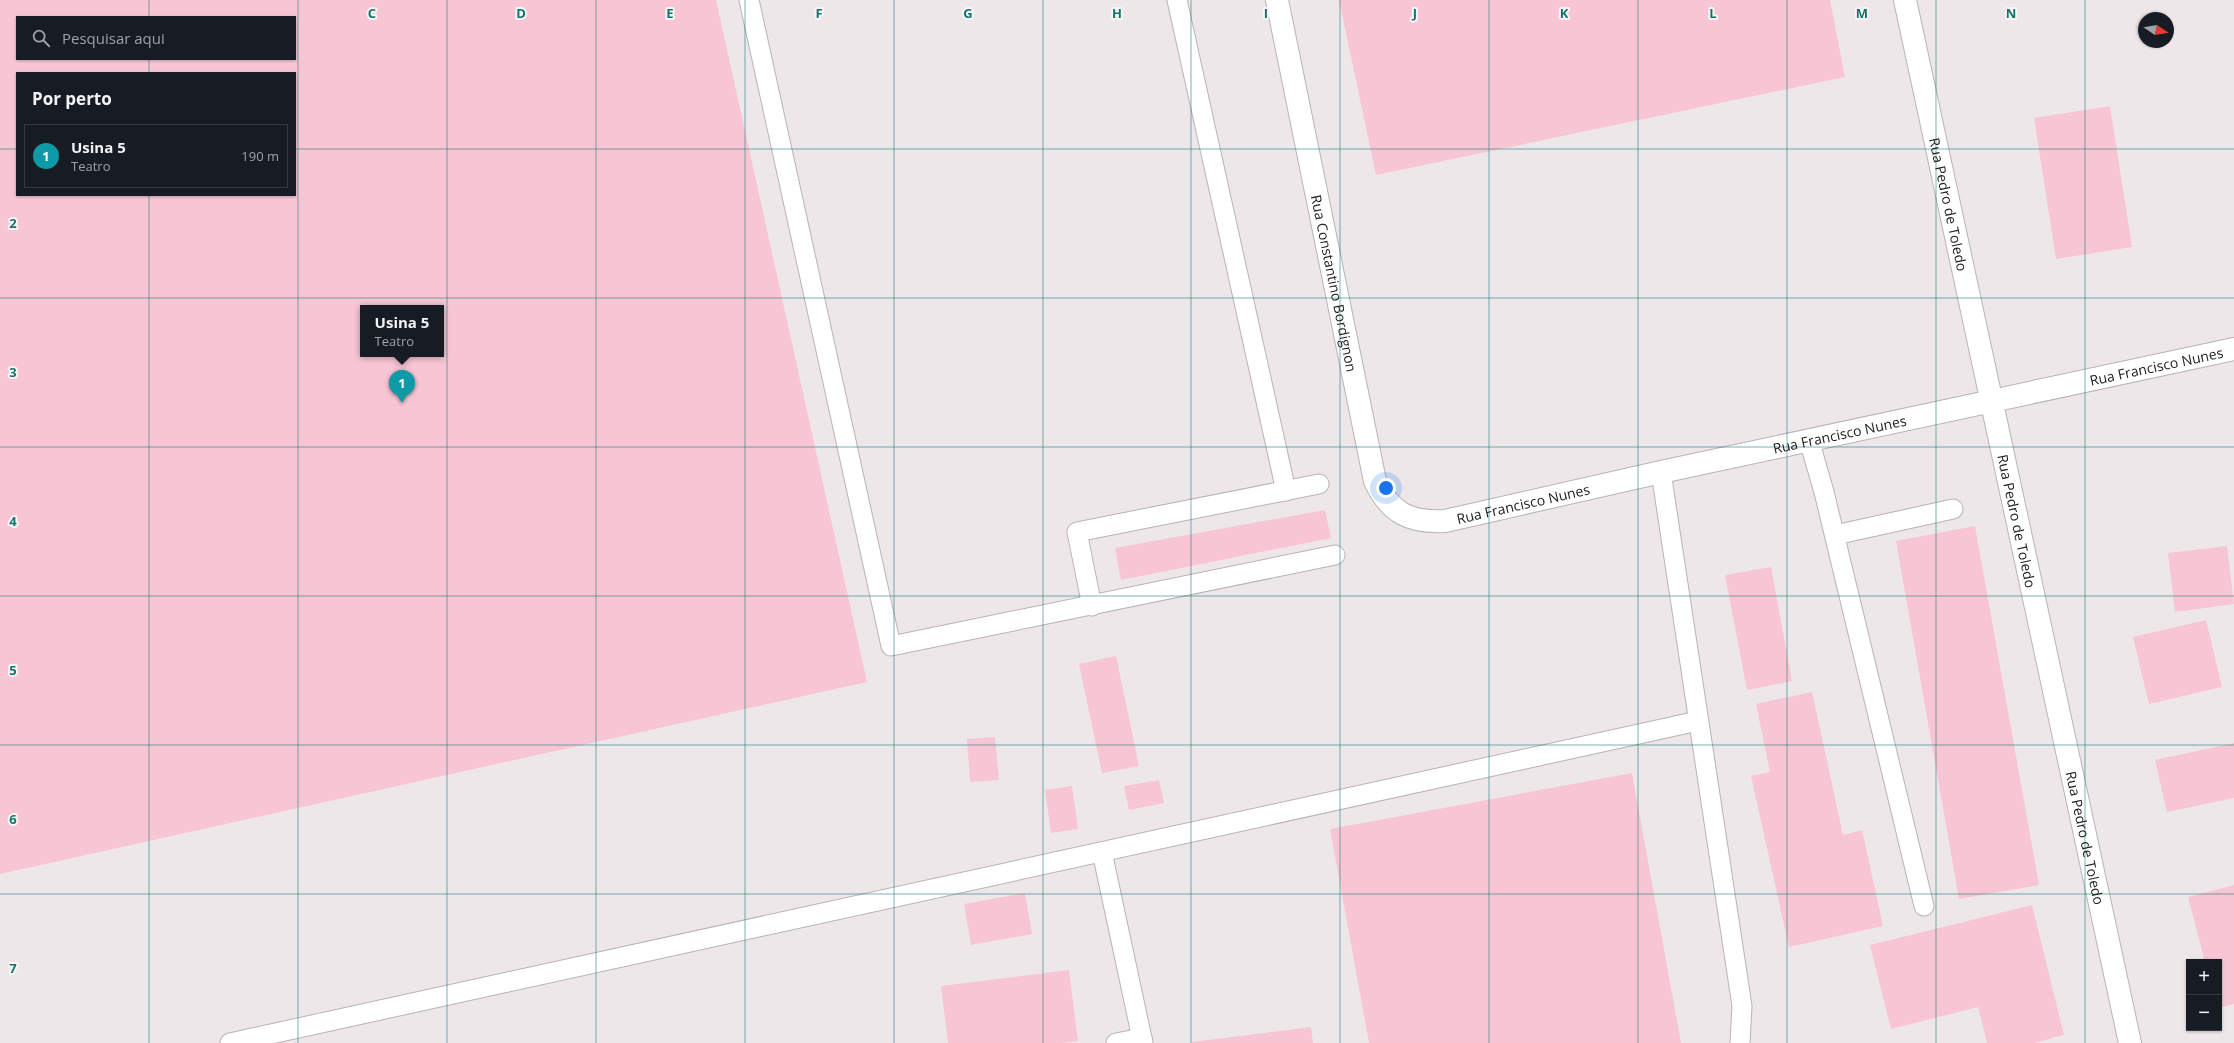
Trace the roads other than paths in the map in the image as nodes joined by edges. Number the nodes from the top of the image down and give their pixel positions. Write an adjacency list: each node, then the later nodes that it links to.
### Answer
1 (749, 0): 15 (lane)
2 (1177, 0): 10 (lane)
3 (1277, 0): 12 (street, Rua Constantino Bordignon)
4 (1905, 0): 6 (street, Rua Pedro de Toledo)
5 (2234, 349): 6 (street, Rua Francisco Nunes)
6 (1991, 401): 7 (street, Rua Francisco Nunes); 24 (street, Rua Pedro de Toledo)
7 (1809, 440): 8 (street, Rua Francisco Nunes); 13 (lane)
8 (1661, 472): 12 (street, Rua Francisco Nunes); 16 (lane)
9 (1319, 484): 10 (lane)
10 (1286, 490): 15 (lane)
11 (1953, 509): 13 (lane)
12 (1445, 521)
13 (1835, 535): 18 (lane)
14 (1335, 555): 15 (lane)
15 (1092, 606)
16 (1698, 721): 17 (lane); 23 (lane)
17 (1102, 852): 19 (lane); 20 (lane)
18 (1924, 906)
19 (276, 1038): 21 (lane)
20 (1143, 1040): 22 (lane)
21 (230, 1043)
22 (1116, 1043)
23 (1740, 1043)
24 (2130, 1043)

